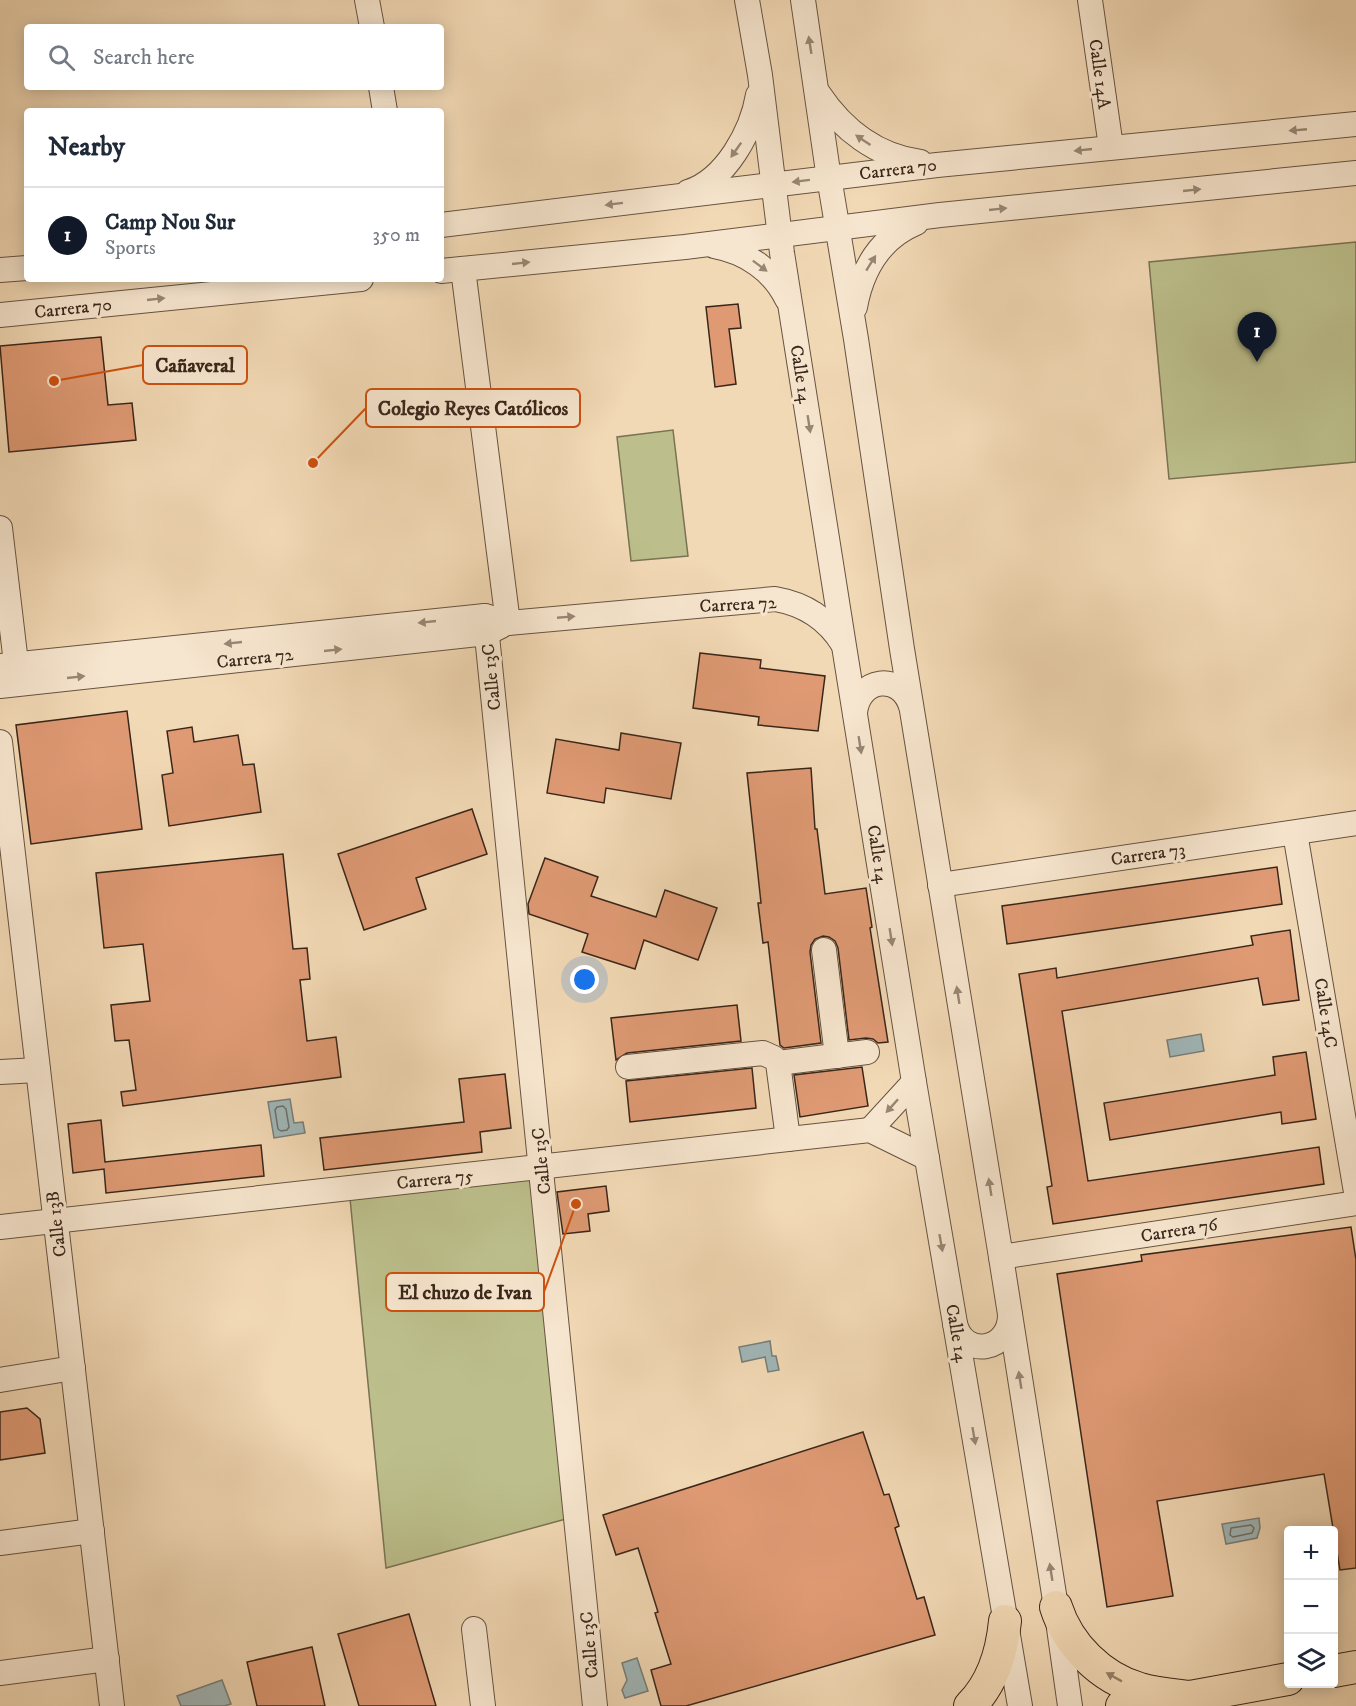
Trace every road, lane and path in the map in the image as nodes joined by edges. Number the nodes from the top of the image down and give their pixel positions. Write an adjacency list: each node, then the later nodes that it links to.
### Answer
1 (367, 0): 5 (street)
2 (747, 0): 6 (street, Calle 14)
3 (803, 0): 8 (street, one-way to 3)
4 (1090, 0): 11 (street, Calle 14A)
5 (371, 24)
6 (760, 75): 15 (street, Calle 14); 16 (street, one-way to 16)
7 (382, 90): 9 (street)
8 (817, 91): 12 (street, one-way to 8); 14 (street)
9 (384, 108)
10 (1356, 124): 11 (street, Carrera 70, one-way to 11)
11 (1111, 147): 12 (street, Carrera 70, one-way to 12)
12 (938, 165): 14 (street, Carrera 70)
13 (1356, 173): 17 (street, one-way to 13)
14 (830, 178): 15 (street, Carrera 70, one-way to 15); 19 (street)
15 (773, 184): 16 (street, Carrera 70); 20 (street, Calle 14)
16 (672, 197): 18 (street, Carrera 70, one-way to 18)
17 (940, 215): 19 (street); 28 (street, one-way to 17)
18 (444, 225)
19 (837, 228): 20 (street); 28 (street)
20 (780, 235): 21 (street); 26 (street, Calle 14)
21 (685, 247): 24 (street, one-way to 21); 26 (street, one-way to 26)
22 (24, 268): 23 (street)
23 (0, 270)
24 (452, 270): 30 (street, Calle 13C)
25 (319, 282): 27 (street, Carrera 70, one-way to 25)
26 (790, 304): 31 (street, Calle 14, one-way to 31)
27 (0, 315)
28 (856, 339): 33 (street)
29 (0, 528): 32 (street)
30 (493, 624): 31 (street, Carrera 72, one-way to 31); 32 (street, Carrera 72); 52 (street, Calle 13C)
31 (844, 646): 34 (street, Calle 14)
32 (9, 675)
33 (911, 706): 34 (street); 38 (street)
34 (855, 713): 47 (street, Calle 14, one-way to 47)
35 (0, 742): 39 (street, Calle 13B)
36 (1356, 824): 37 (street, Carrera 73)
37 (1295, 832): 38 (street, Carrera 73); 48 (street, Calle 14C)
38 (940, 885): 57 (street, one-way to 38)
39 (10, 910): 45 (street, Calle 13B)
40 (824, 950): 42 (street)
41 (867, 1052): 42 (street)
42 (837, 1056): 43 (street)
43 (778, 1063): 44 (street); 50 (street)
44 (628, 1067)
45 (38, 1070): 46 (street); 55 (street, Calle 13B)
46 (0, 1072)
47 (914, 1082): 49 (street, one-way to 49); 51 (street, Calle 14)
48 (1348, 1099): 53 (street, Calle 14C)
49 (870, 1130): 50 (street, Carrera 75); 51 (street)
50 (788, 1139): 52 (street, Carrera 75)
51 (927, 1158): 59 (street, Calle 14, one-way to 59)
52 (541, 1167): 55 (street, Carrera 75); 75 (street, Calle 13C)
53 (1356, 1192)
54 (1356, 1203): 57 (street, Carrera 76)
55 (56, 1221): 56 (street, Carrera 75); 60 (street, Calle 13B)
56 (0, 1227)
57 (1001, 1257): 58 (street)
58 (1010, 1314): 59 (street); 64 (street, one-way to 58)
59 (955, 1322): 65 (street, Calle 14, one-way to 65)
60 (73, 1368): 61 (street); 62 (street, Calle 13B)
61 (0, 1380)
62 (92, 1531): 63 (street); 67 (street, Calle 13B)
63 (0, 1543)
64 (1056, 1607): 72 (main road, one-way to 64); 78 (street)
65 (1005, 1621): 76 (main road); 77 (street, Calle 14)
66 (474, 1629): 74 (street)
67 (107, 1659): 70 (street); 73 (street, Calle 13B)
68 (1356, 1667): 69 (main road)
69 (1338, 1670)
70 (0, 1673)
71 (1284, 1680): 72 (main road)
72 (1190, 1697): 79 (main road)
73 (112, 1706)
74 (483, 1706)
75 (595, 1706)
76 (970, 1706)
77 (1020, 1706)
78 (1070, 1706)
79 (1122, 1706)

